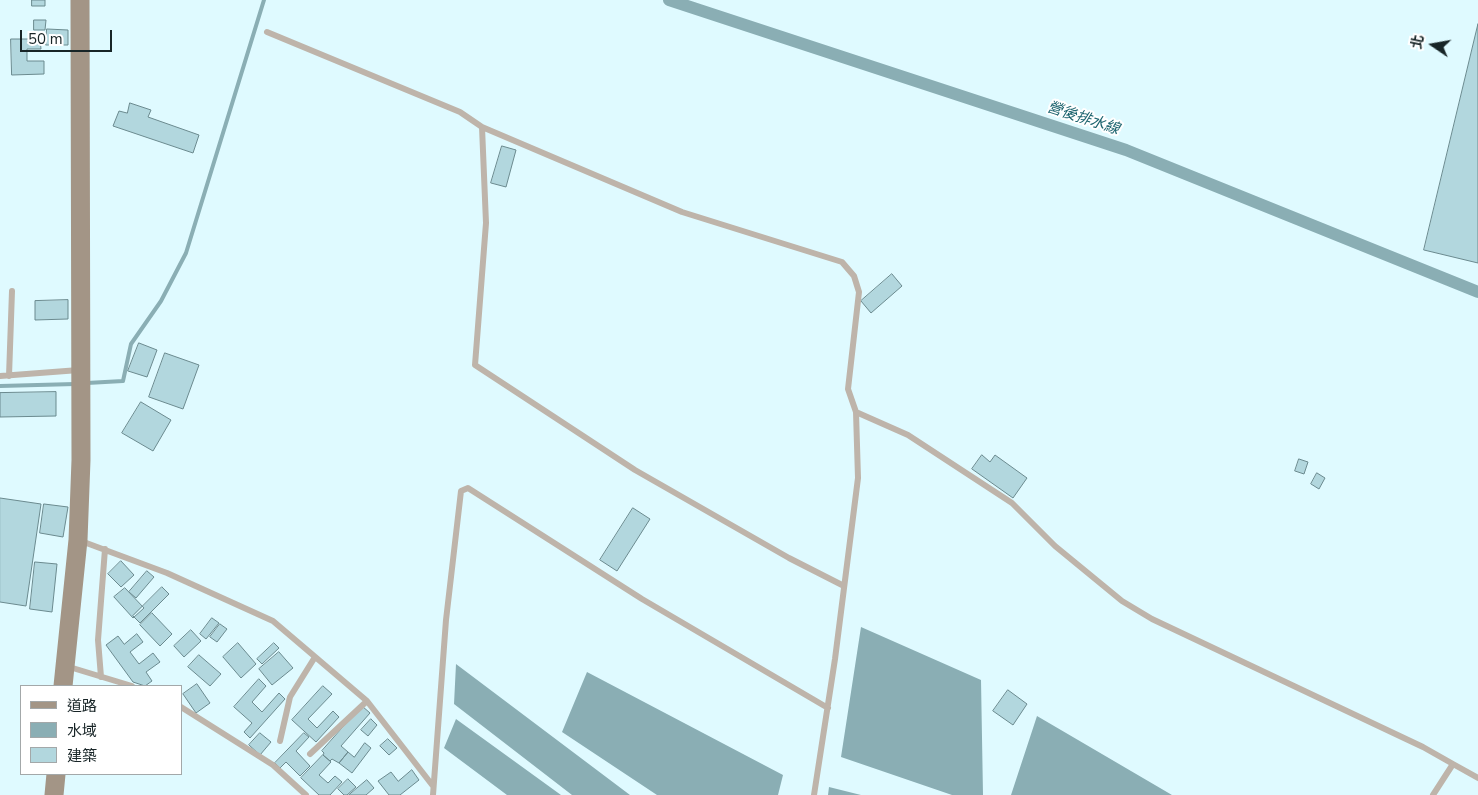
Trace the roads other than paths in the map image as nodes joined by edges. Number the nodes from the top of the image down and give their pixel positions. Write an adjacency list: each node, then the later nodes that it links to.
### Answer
1 (80, 0): 5 (main road)
2 (267, 32): 3 (lane)
3 (482, 127): 8 (lane); 11 (lane)
4 (12, 291): 7 (lane)
5 (82, 370): 7 (lane); 9 (main road)
6 (0, 376): 7 (lane)
7 (9, 376)
8 (856, 412): 11 (lane); 22 (lane)
9 (78, 540): 10 (lane); 13 (main road)
10 (105, 549): 12 (lane); 14 (lane)
11 (844, 586): 19 (lane)
12 (315, 658): 17 (lane); 20 (lane)
13 (65, 666): 14 (lane); 15 (main road)
14 (100, 677): 16 (lane)
15 (63, 685)
16 (128, 685)
17 (367, 701): 21 (lane); 25 (lane)
18 (182, 708): 27 (lane)
19 (828, 708): 25 (lane); 29 (lane)
20 (280, 740)
21 (310, 754)
22 (1453, 764): 24 (lane); 30 (lane)
23 (56, 775): 26 (main road)
24 (1478, 778)
25 (433, 786): 28 (lane)
26 (54, 795)
27 (306, 795)
28 (433, 795)
29 (814, 795)
30 (1433, 795)

